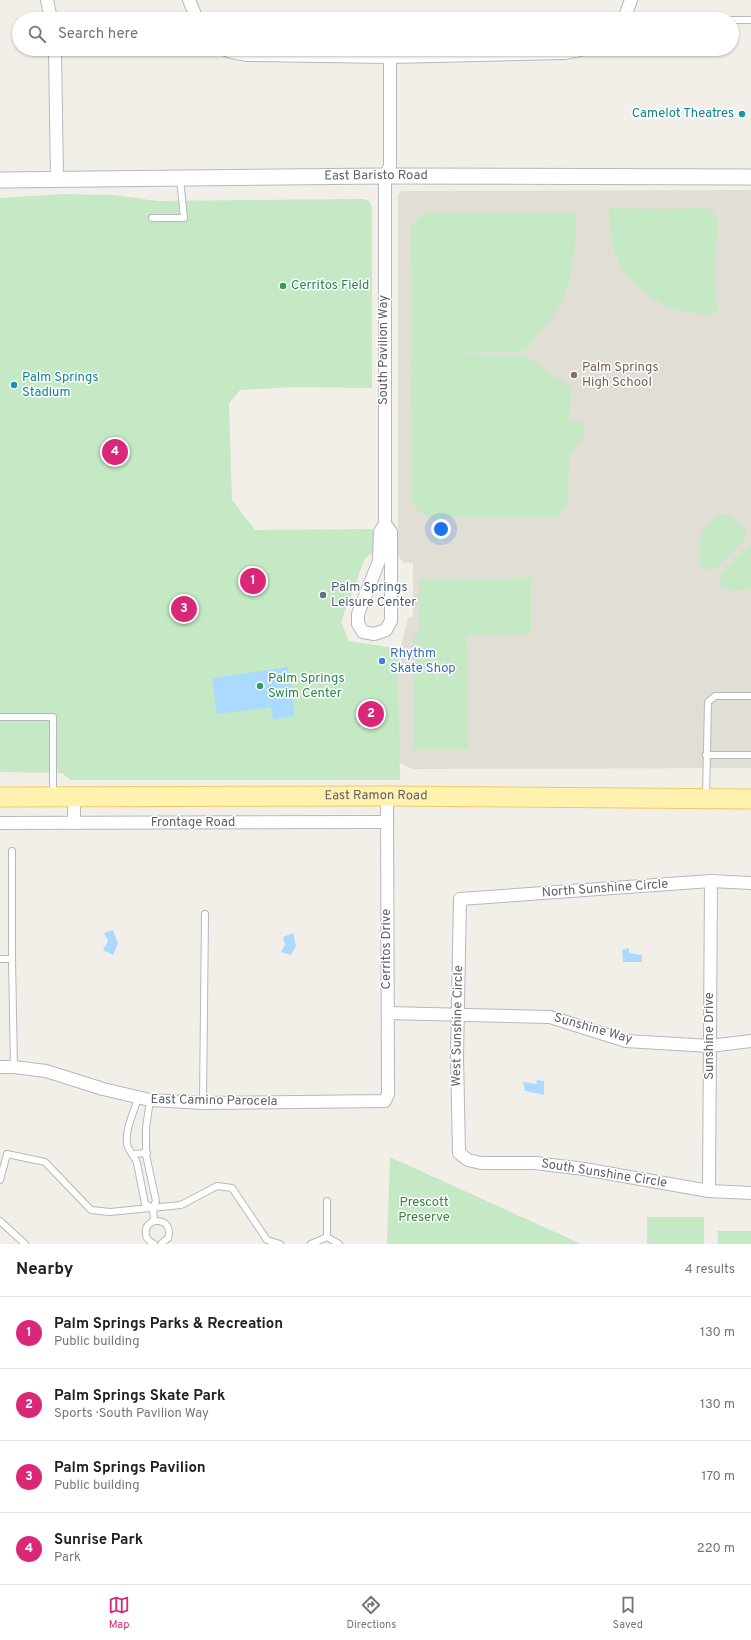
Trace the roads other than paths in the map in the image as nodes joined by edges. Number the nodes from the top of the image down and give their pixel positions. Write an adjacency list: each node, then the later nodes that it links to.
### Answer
1 (47, 0): 4 (street)
2 (189, 0): 5 (street)
3 (632, 0): 6 (street)
4 (50, 12)
5 (194, 12)
6 (627, 12)
7 (739, 20): 8 (lane)
8 (751, 20)
9 (55, 56): 17 (street)
10 (319, 56): 12 (street)
11 (434, 56): 12 (street)
12 (390, 57): 13 (street, South Pavilion Way)
13 (385, 176): 14 (street, East Baristo Road); 15 (street, East Baristo Road); 19 (street, South Pavilion Way)
14 (751, 177)
15 (180, 179): 17 (street, East Baristo Road); 18 (lane)
16 (0, 180): 17 (street, East Baristo Road)
17 (57, 180)
18 (152, 218)
19 (385, 524): 19 (street, South Pavilion Way)
20 (751, 696): 22 (lane)
21 (0, 717): 26 (lane)
22 (706, 755): 23 (lane); 28 (lane)
23 (751, 755)
24 (386, 796): 27 (main road, East Ramon Road); 28 (main road, East Ramon Road); 30 (street, Cerritos Drive)
25 (0, 797): 26 (main road, East Ramon Road)
26 (53, 797): 27 (main road, East Ramon Road)
27 (74, 797): 32 (street)
28 (706, 798): 29 (main road, East Ramon Road)
29 (751, 798)
30 (386, 822): 32 (street, Frontage Road); 40 (street, Cerritos Drive)
31 (0, 823): 32 (street, Frontage Road)
32 (74, 823)
33 (12, 851): 39 (lane)
34 (711, 881): 35 (street, North Sunshine Circle); 36 (street, North Sunshine Circle); 43 (street, Sunshine Drive)
35 (751, 883)
36 (460, 899): 41 (street, West Sunshine Circle)
37 (205, 914): 49 (lane)
38 (0, 959): 39 (lane)
39 (12, 959): 45 (lane)
40 (388, 1013): 41 (street); 48 (street, Cerritos Drive)
41 (458, 1015): 43 (street, Sunshine Way); 51 (street, West Sunshine Circle)
42 (751, 1041): 43 (street, Sunshine Way)
43 (710, 1046): 54 (street, Sunshine Drive)
44 (0, 1067): 45 (street, East Camino Parocela)
45 (14, 1067): 46 (street, East Camino Parocela)
46 (138, 1098): 47 (street, East Camino Parocela); 52 (lane)
47 (150, 1100): 49 (street, East Camino Parocela); 50 (lane)
48 (385, 1101): 49 (street, East Camino Parocela)
49 (203, 1103)
50 (146, 1153): 52 (lane); 57 (lane)
51 (459, 1153): 54 (street, South Sunshine Circle)
52 (132, 1154): 57 (lane)
53 (0, 1180): 57 (lane)
54 (709, 1191): 55 (street, South Sunshine Circle)
55 (751, 1193)
56 (327, 1201): 60 (lane)
57 (153, 1208): 59 (lane); 64 (lane)
58 (0, 1221): 61 (lane)
59 (154, 1221): 62 (lane); 63 (lane)
60 (327, 1237): 65 (lane); 66 (lane)
61 (25, 1244)
62 (154, 1244)
63 (161, 1244)
64 (280, 1244)
65 (311, 1244)
66 (339, 1244)

